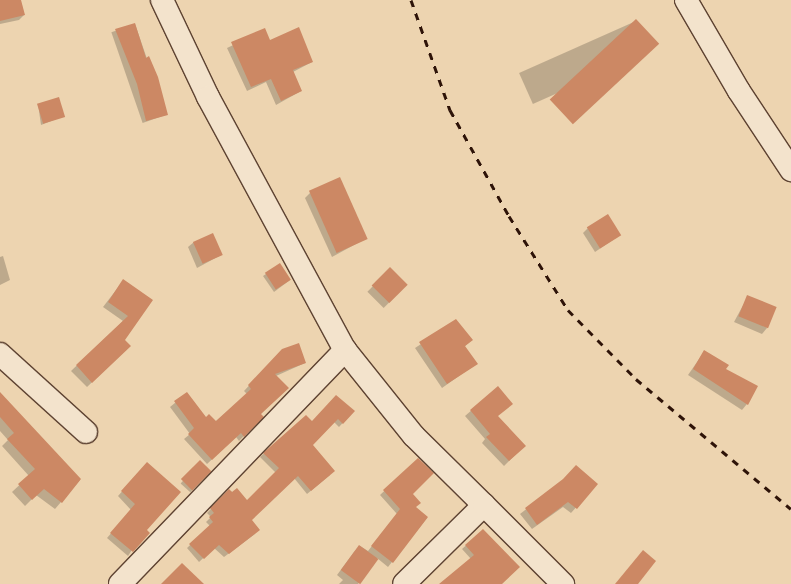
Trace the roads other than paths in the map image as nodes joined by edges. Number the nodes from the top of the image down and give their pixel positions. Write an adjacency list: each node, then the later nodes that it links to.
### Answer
1 (162, 0): 4 (street)
2 (686, 0): 3 (street)
3 (791, 170)
4 (345, 350): 7 (street); 8 (street)
5 (0, 354): 6 (street)
6 (86, 432)
7 (484, 505): 9 (street); 10 (street)
8 (120, 584)
9 (404, 584)
10 (563, 584)

